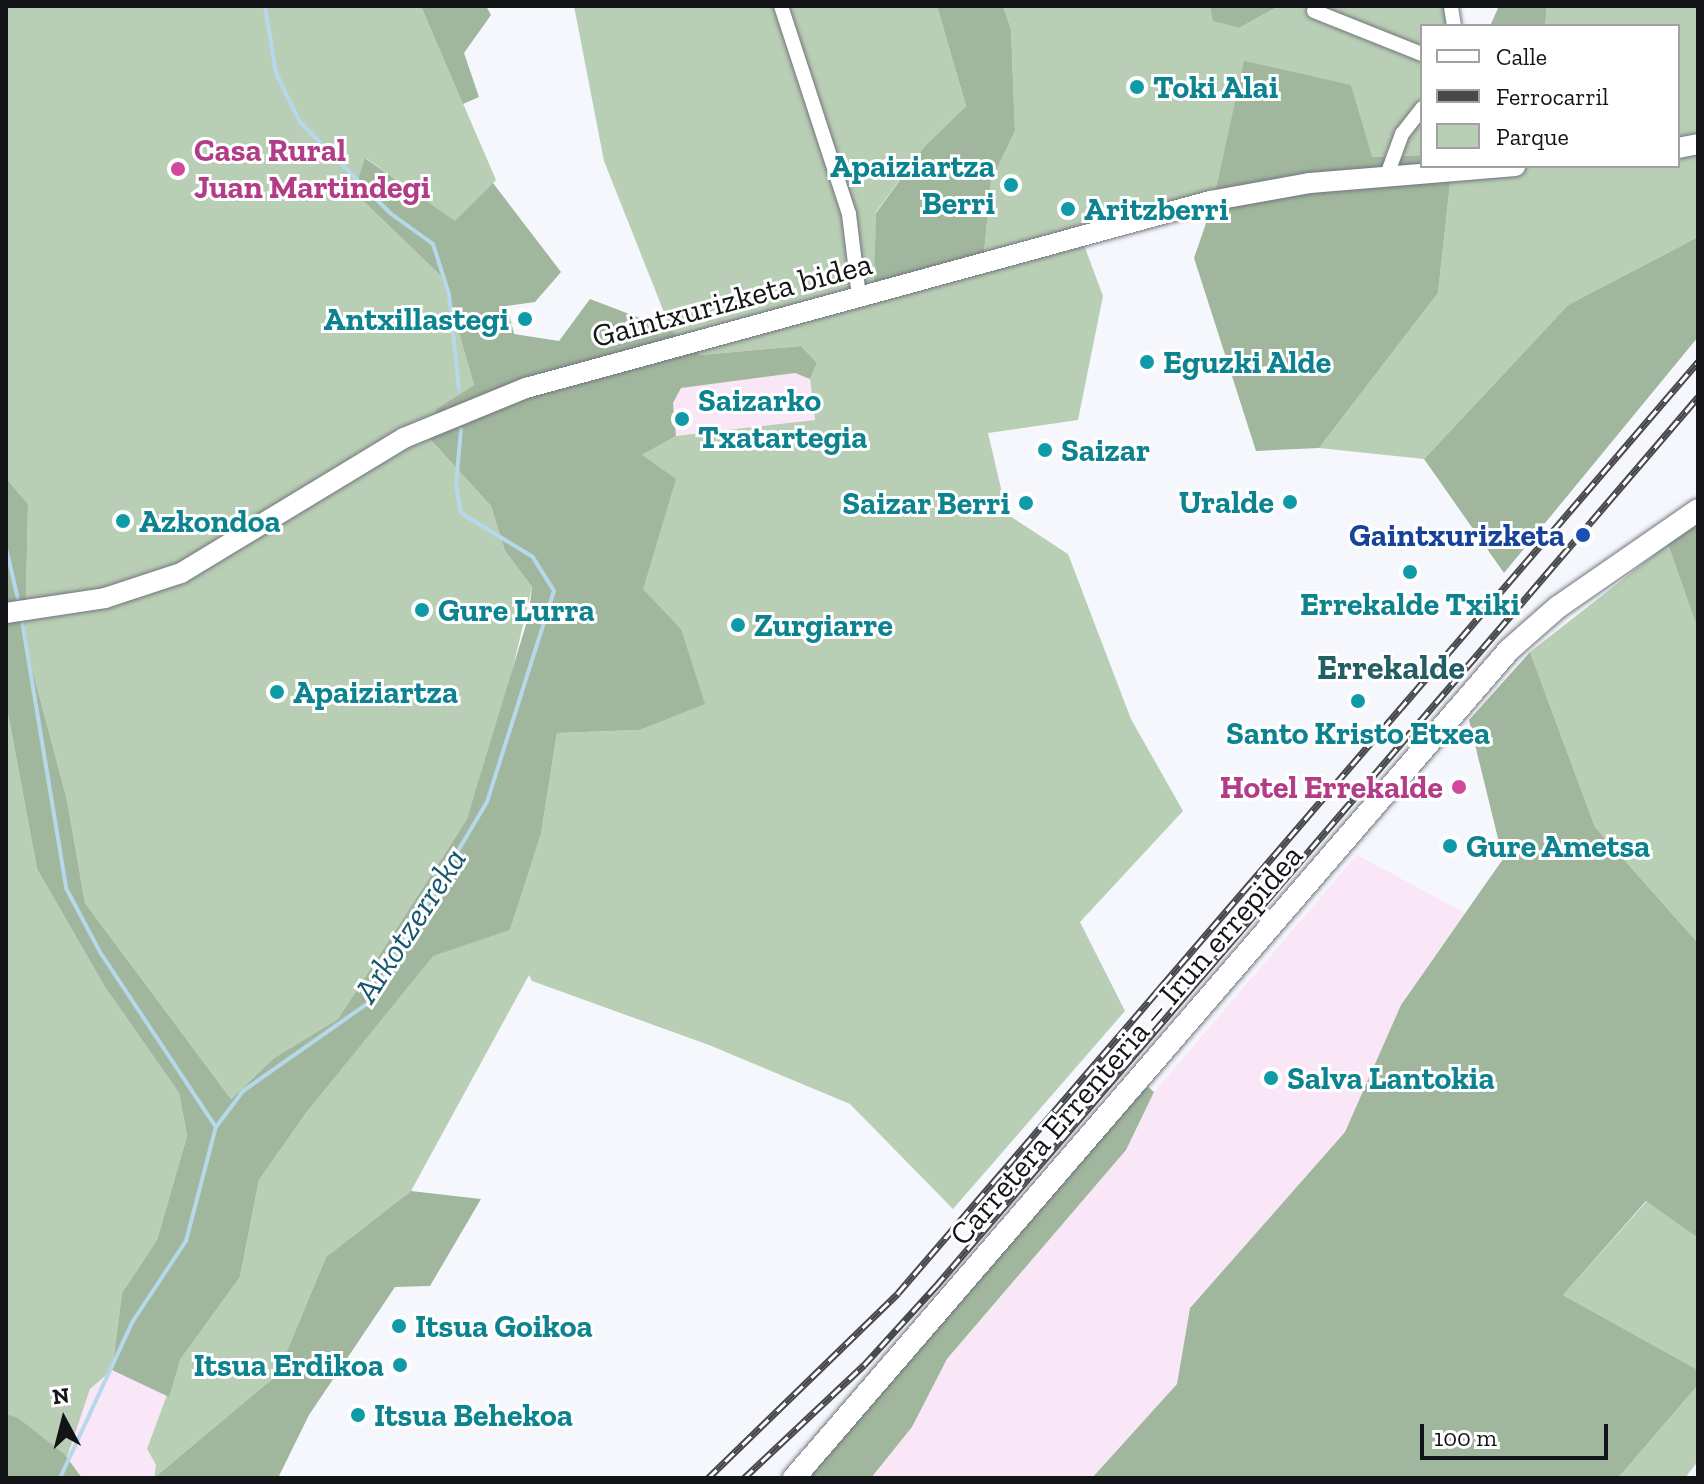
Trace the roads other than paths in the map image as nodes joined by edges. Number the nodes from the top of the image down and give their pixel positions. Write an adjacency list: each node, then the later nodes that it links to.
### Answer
1 (781, 6): 7 (street)
2 (1314, 11): 3 (street)
3 (1420, 53)
4 (1420, 111): 6 (street)
5 (1487, 168): 6 (main road, Gaintxurizketa bidea)
6 (1387, 175): 7 (main road, Gaintxurizketa bidea)
7 (859, 297): 9 (main road, Gaintxurizketa bidea)
8 (1698, 510): 10 (main road, Carretera Errenteria – Irun errepidea)
9 (6, 613)
10 (794, 1478)

